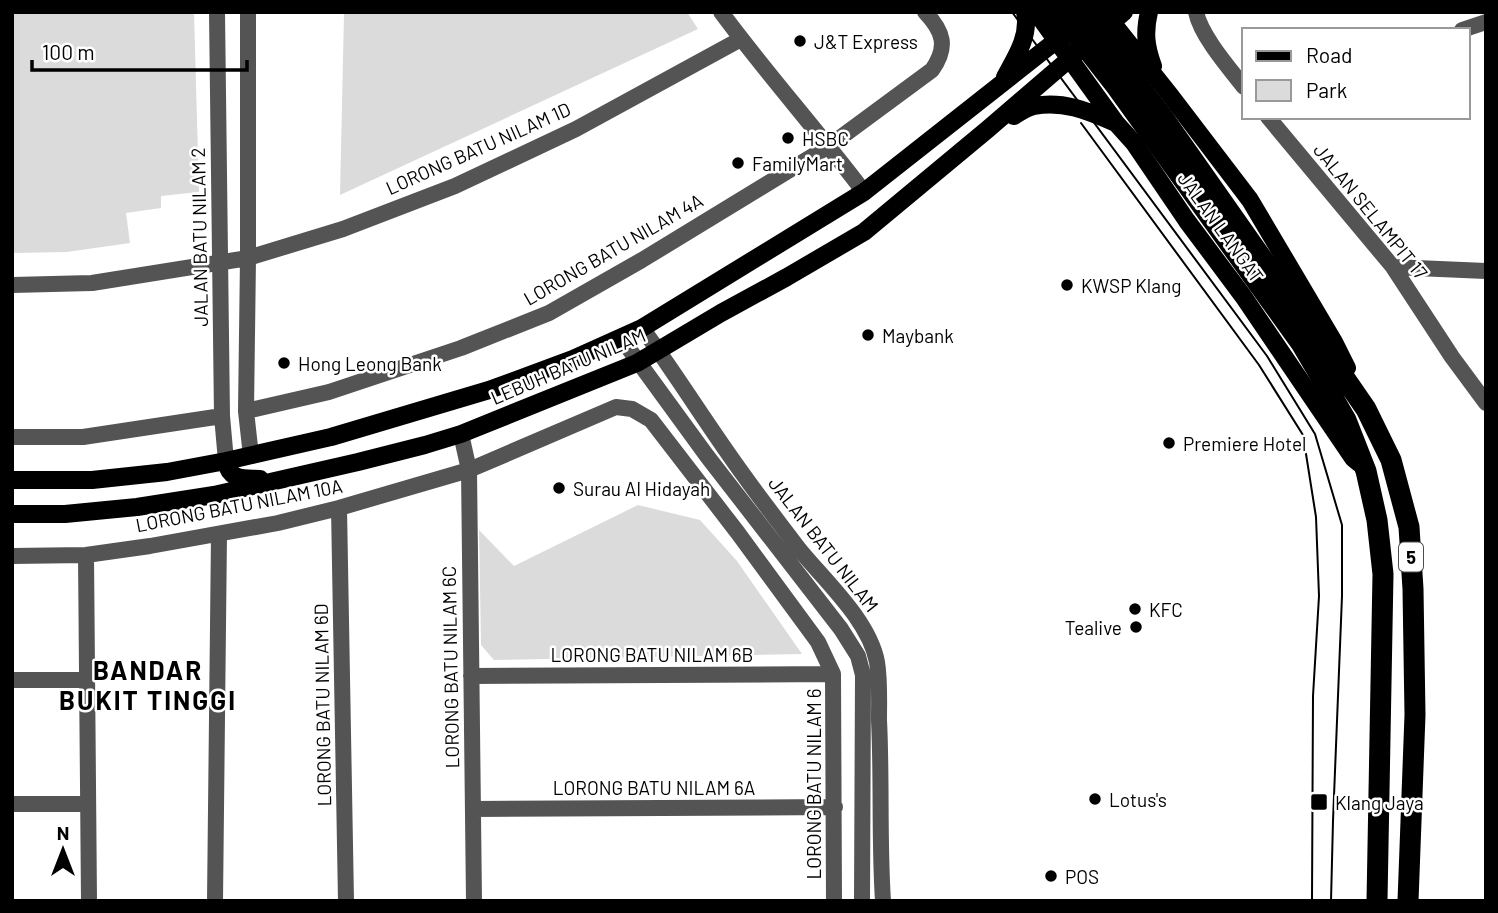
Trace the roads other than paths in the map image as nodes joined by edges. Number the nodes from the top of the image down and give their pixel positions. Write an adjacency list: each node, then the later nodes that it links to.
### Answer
1 (218, 12): 30 (street, JALAN BATU NILAM 2)
2 (247, 12): 28 (street)
3 (721, 12): 15 (street)
4 (925, 12): 26 (street, LORONG BATU NILAM 4A)
5 (1025, 12): 19 (main road)
6 (1036, 12): 16 (main road, JALAN LANGAT / 5)
7 (1058, 12): 29 (highway, JALAN LANGAT / 5)
8 (1081, 12): 29 (highway, JALAN LANGAT / 5)
9 (1087, 12): 16 (main road, LEBUH BATU NILAM)
10 (1149, 12): 18 (main road)
11 (1196, 12): 20 (street)
12 (1113, 16): 17 (main road, LEBUH BATU NILAM); 18 (main road, JALAN LANGAT / 5)
13 (1486, 22): 14 (street)
14 (1468, 28)
15 (741, 39): 26 (street); 28 (street, LORONG BATU NILAM 1D)
16 (1057, 40): 17 (main road, JALAN LANGAT / 5); 19 (main road, LEBUH BATU NILAM)
17 (1071, 59): 23 (main road, JALAN LANGAT / 5); 24 (main road, LEBUH BATU NILAM)
18 (1158, 79): 21 (main road, JALAN LANGAT / 5)
19 (1002, 83): 27 (main road, LEBUH BATU NILAM)
20 (1242, 84)
21 (1188, 117): 25 (main road); 39 (main road, JALAN LANGAT / 5)
22 (1270, 119): 31 (street, JALAN SELAMPIT 17)
23 (1116, 123): 24 (main road); 25 (main road, JALAN LANGAT / 5)
24 (988, 129): 36 (main road, LEBUH BATU NILAM)
25 (1134, 143): 47 (main road, JALAN LANGAT / 5)
26 (829, 146): 27 (street); 40 (street, LORONG BATU NILAM 4A)
27 (864, 192): 34 (main road, LEBUH BATU NILAM)
28 (248, 258): 30 (street, LORONG BATU NILAM 1D); 40 (street)
29 (1251, 260): 39 (highway, JALAN LANGAT / 5); 47 (highway, JALAN LANGAT / 5)
30 (219, 262): 33 (street, LORONG BATU NILAM 1D); 41 (street, JALAN BATU NILAM 2)
31 (1393, 267): 32 (street); 38 (street, JALAN SELAMPIT 17)
32 (1486, 271)
33 (12, 285)
34 (642, 328): 35 (main road, LEBUH BATU NILAM); 36 (street, JALAN BATU NILAM)
35 (621, 338): 37 (street, JALAN BATU NILAM); 44 (main road, LEBUH BATU NILAM)
36 (659, 351): 37 (main road, LEBUH BATU NILAM); 71 (street, JALAN BATU NILAM)
37 (637, 363): 42 (main road, LEBUH BATU NILAM); 52 (street, JALAN BATU NILAM)
38 (1486, 403)
39 (1366, 410): 73 (highway, JALAN LANGAT / 5)
40 (246, 411): 44 (street)
41 (222, 416): 43 (street); 45 (street, JALAN BATU NILAM 2)
42 (461, 434): 46 (street, LORONG BATU NILAM 6C); 49 (main road, LEBUH BATU NILAM)
43 (12, 436)
44 (251, 456): 45 (main road, LEBUH BATU NILAM)
45 (226, 461): 48 (main road, LEBUH BATU NILAM); 49 (main road)
46 (469, 470): 50 (street, LORONG BATU NILAM 10A); 56 (street, LORONG BATU NILAM 6); 58 (street, LORONG BATU NILAM 6C)
47 (1366, 471): 72 (highway, JALAN LANGAT / 5)
48 (12, 480)
49 (274, 481): 51 (main road, LEBUH BATU NILAM)
50 (339, 508): 53 (street, LORONG BATU NILAM 10A); 67 (street, LORONG BATU NILAM 6D)
51 (12, 514)
52 (766, 533): 56 (street); 70 (street, JALAN BATU NILAM)
53 (219, 534): 54 (street, LORONG BATU NILAM 10A); 66 (street)
54 (86, 555): 55 (street, LORONG BATU NILAM 10A); 60 (street)
55 (12, 556)
56 (759, 561): 57 (street, LORONG BATU NILAM 6)
57 (833, 674): 58 (street, LORONG BATU NILAM 6B); 63 (street, LORONG BATU NILAM 6)
58 (471, 676): 64 (street, LORONG BATU NILAM 6C)
59 (12, 680): 60 (street)
60 (87, 680): 62 (street)
61 (12, 804): 62 (street)
62 (88, 804): 65 (street)
63 (835, 807): 64 (street, LORONG BATU NILAM 6A); 69 (street, LORONG BATU NILAM 6)
64 (473, 809): 68 (street, LORONG BATU NILAM 6C)
65 (89, 901)
66 (215, 901)
67 (346, 901)
68 (474, 901)
69 (834, 901)
70 (862, 901)
71 (883, 901)
72 (1377, 901)
73 (1408, 901)

